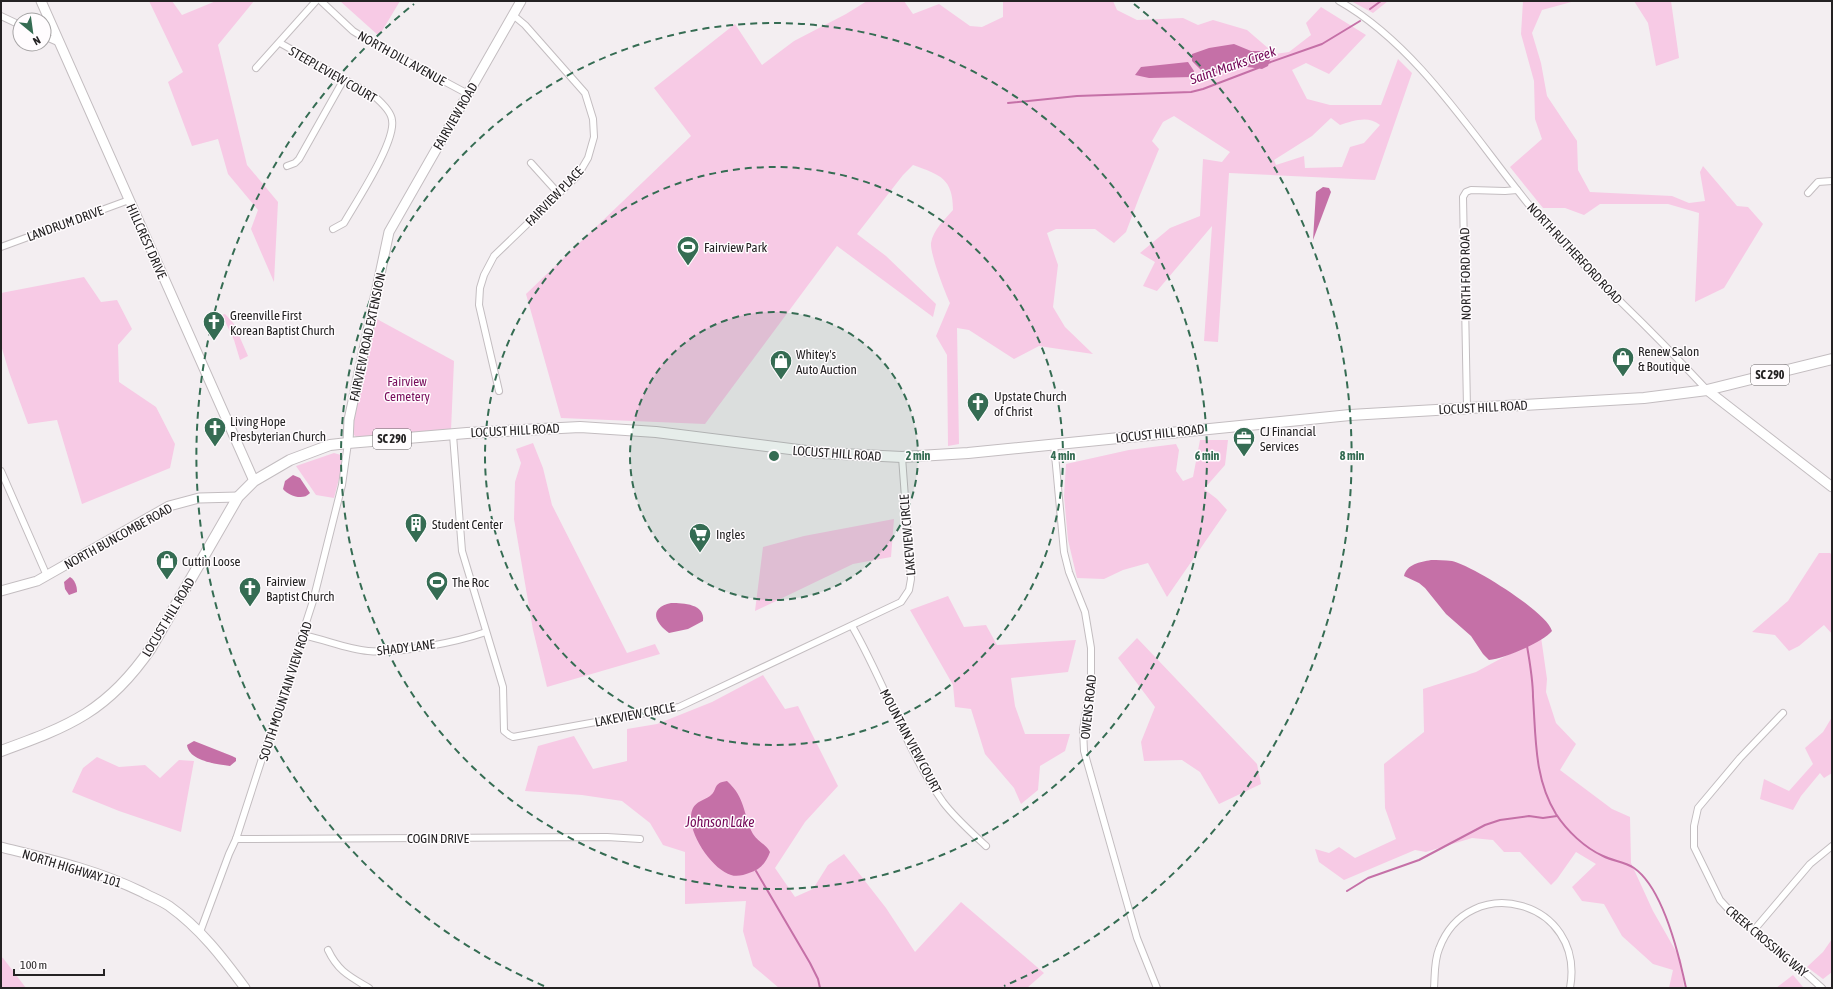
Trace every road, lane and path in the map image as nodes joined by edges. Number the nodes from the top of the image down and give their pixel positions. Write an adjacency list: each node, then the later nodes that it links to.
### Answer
1 (41, 1): 10 (street, HILLCREST DRIVE)
2 (316, 1): 11 (street)
3 (321, 1): 14 (street, NORTH DILL AVENUE)
4 (521, 1): 6 (street, FAIRVIEW ROAD)
5 (1339, 1): 18 (street, NORTH RUTHERFORD ROAD)
6 (513, 15): 14 (street, FAIRVIEW ROAD); 20 (street, FAIRVIEW PLACE)
7 (1, 16): 8 (street)
8 (12, 21)
9 (52, 40): 10 (street)
10 (60, 43): 21 (street, HILLCREST DRIVE)
11 (280, 43): 12 (street); 13 (street, STEEPLEVIEW COURT)
12 (256, 68)
13 (344, 79): 16 (street); 22 (street, STEEPLEVIEW COURT)
14 (468, 94): 23 (street, FAIRVIEW ROAD)
15 (531, 163): 20 (street)
16 (287, 166)
17 (1832, 181): 19 (street)
18 (1517, 190): 26 (street, NORTH RUTHERFORD ROAD); 28 (street, NORTH FORD ROAD)
19 (1808, 192)
20 (558, 193): 27 (street, FAIRVIEW PLACE)
21 (129, 200): 24 (street, LANDRUM DRIVE); 34 (street, HILLCREST DRIVE)
22 (334, 229)
23 (388, 232): 30 (street, FAIRVIEW ROAD EXTENSION)
24 (1, 247)
25 (1832, 359): 26 (main road, LOCUST HILL ROAD / SC 290)
26 (1707, 390): 28 (main road, LOCUST HILL ROAD / SC 290); 35 (street, NORTH RUTHERFORD ROAD)
27 (499, 391)
28 (1467, 408): 31 (main road, LOCUST HILL ROAD / SC 290)
29 (453, 435): 30 (main road, LOCUST HILL ROAD / SC 290); 32 (main road, LOCUST HILL ROAD / SC 290); 40 (street, LAKEVIEW CIRCLE)
30 (348, 443): 34 (main road, LOCUST HILL ROAD / SC 290); 41 (street, SOUTH MOUNTAIN VIEW ROAD)
31 (1054, 444): 32 (main road, LOCUST HILL ROAD / SC 290); 54 (street, OWENS ROAD)
32 (902, 457): 39 (street, LAKEVIEW CIRCLE)
33 (1, 471): 37 (street)
34 (254, 481): 36 (main road, LOCUST HILL ROAD / SC 290)
35 (1832, 486)
36 (238, 497): 37 (street, NORTH BUNCOMBE ROAD); 43 (main road, LOCUST HILL ROAD / SC 290)
37 (47, 576): 38 (street, NORTH BUNCOMBE ROAD)
38 (1, 592)
39 (852, 626): 40 (street, LAKEVIEW CIRCLE); 46 (street, MOUNTAIN VIEW COURT)
40 (486, 632): 41 (street, SHADY LANE)
41 (302, 635): 44 (street, SOUTH MOUNTAIN VIEW ROAD)
42 (1783, 712): 49 (street, CREEK CROSSING WAY)
43 (1, 751)
44 (236, 839): 45 (street, COGIN DRIVE); 50 (street, SOUTH MOUNTAIN VIEW ROAD)
45 (640, 839)
46 (986, 846)
47 (1832, 846): 49 (street)
48 (1, 847): 50 (street, NORTH HIGHWAY 101)
49 (1754, 930): 57 (street, CREEK CROSSING WAY)
50 (200, 932): 52 (street, NORTH HIGHWAY 101)
51 (328, 950): 53 (street)
52 (245, 988)
53 (368, 988)
54 (1157, 988)
55 (1434, 988): 56 (street)
56 (1570, 988)
57 (1822, 988)

